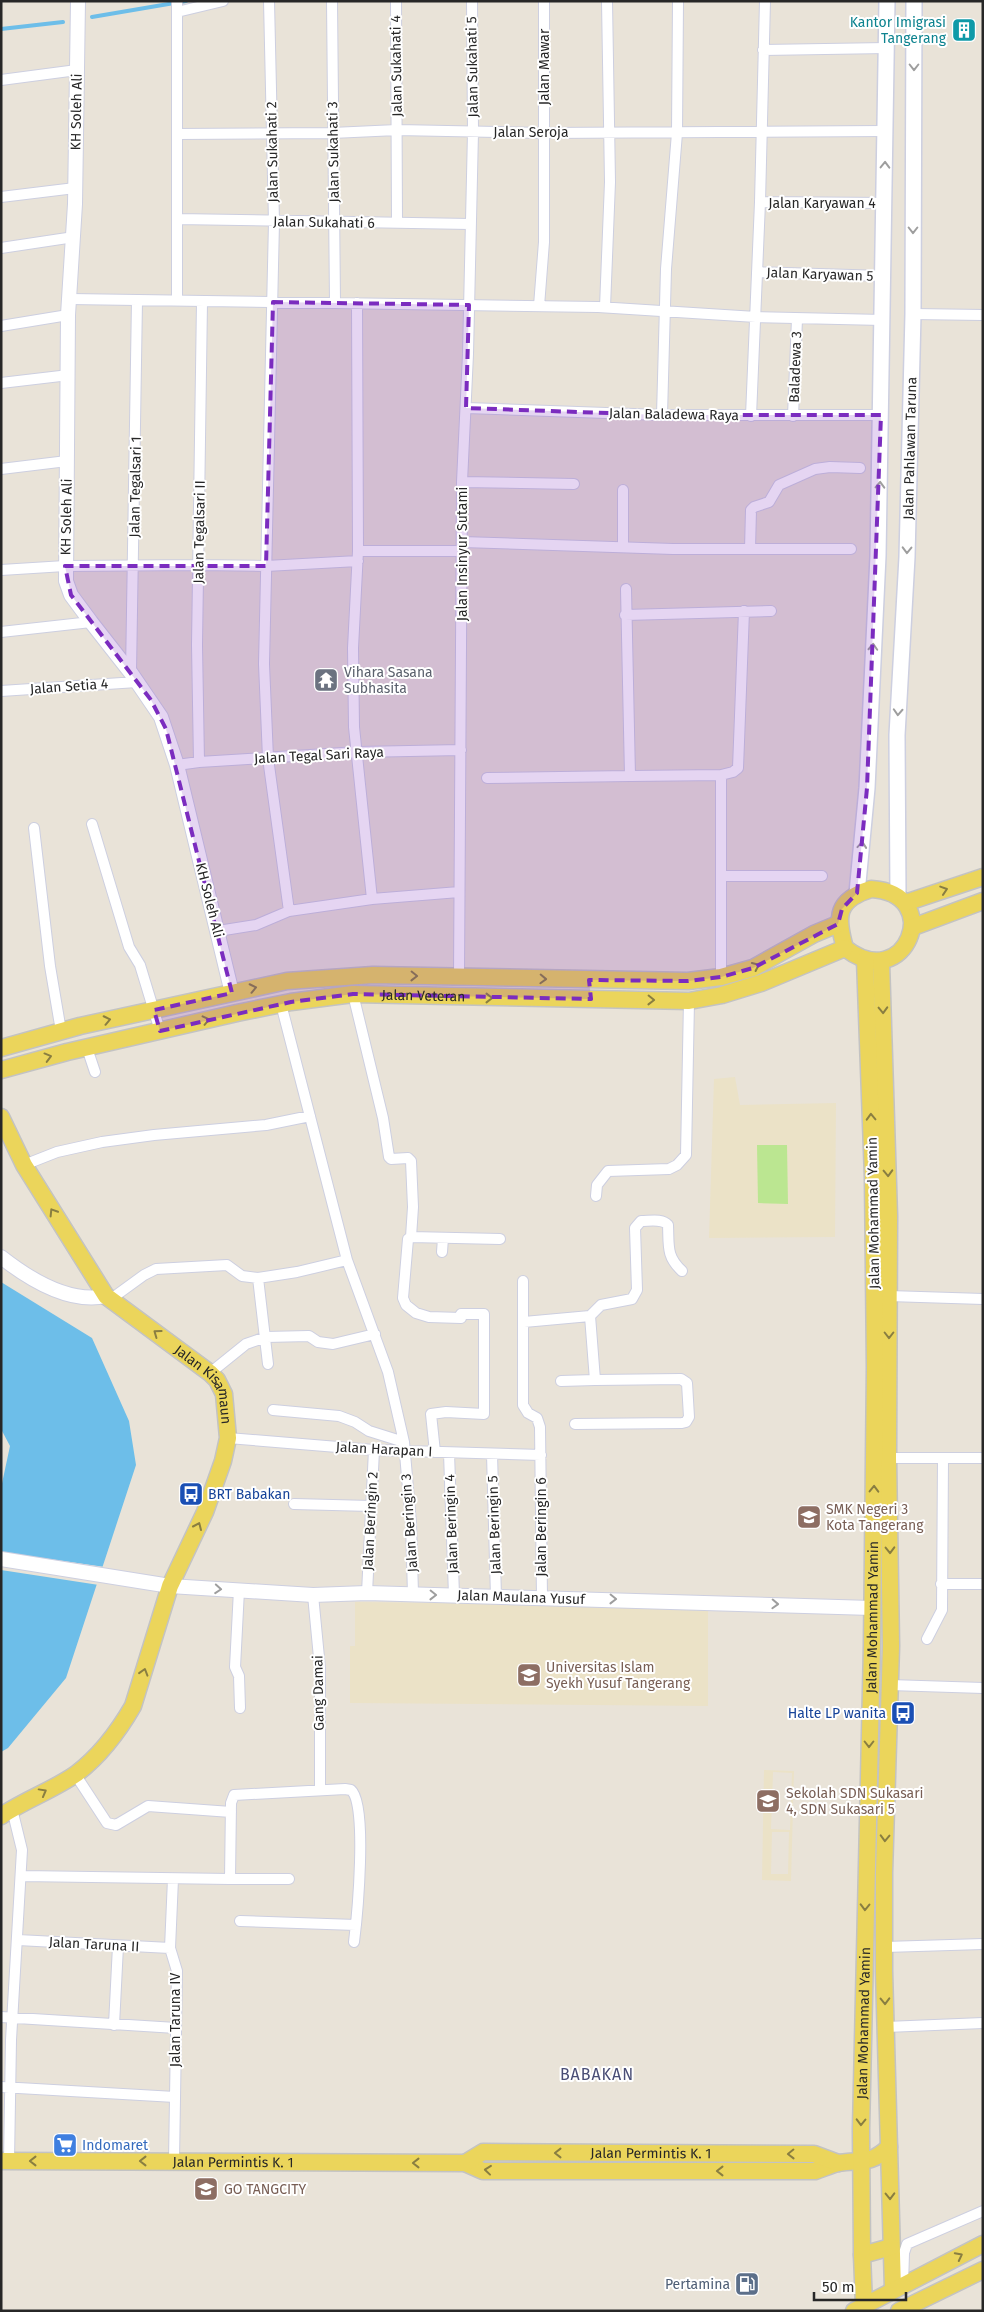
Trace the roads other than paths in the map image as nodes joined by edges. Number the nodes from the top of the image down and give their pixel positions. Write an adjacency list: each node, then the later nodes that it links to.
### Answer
1 (78, 1): 16 (street, KH Soleh Ali)
2 (223, 1): 13 (street)
3 (270, 1): 20 (street, Jalan Sukahati 2)
4 (332, 1): 27 (street, Jalan Sukahati 3)
5 (396, 1): 18 (street, Jalan Sukahati 4)
6 (472, 1): 21 (street, Jalan Sukahati 5)
7 (544, 1): 24 (street, Jalan Mawar)
8 (607, 1): 22 (street)
9 (678, 1): 25 (street)
10 (765, 1): 15 (street)
11 (887, 1): 14 (main road, Jalan Pahlawan Taruna)
12 (914, 1): 53 (main road, Jalan Pahlawan Taruna, one-way to 53)
13 (177, 7): 26 (street)
14 (887, 48): 15 (street); 19 (main road, Jalan Pahlawan Taruna)
15 (762, 50): 23 (street)
16 (77, 70): 17 (street); 28 (street, KH Soleh Ali)
17 (1, 80)
18 (397, 130): 21 (street, Jalan Seroja); 27 (street, Jalan Seroja); 35 (street, Jalan Sukahati 4)
19 (886, 131): 23 (street, Jalan Seroja); 31 (main road, Jalan Pahlawan Taruna, one-way to 19)
20 (272, 132): 26 (street, Jalan Seroja); 27 (street, Jalan Seroja); 33 (street, Jalan Sukahati 2)
21 (473, 132): 24 (street, Jalan Seroja); 36 (street, Jalan Insinyur Sutami)
22 (609, 132): 24 (street, Jalan Seroja); 25 (street, Jalan Seroja); 50 (street)
23 (761, 132): 25 (street, Jalan Seroja); 30 (street)
24 (544, 133): 49 (street, Jalan Mawar)
25 (677, 133): 52 (street)
26 (177, 134): 32 (street)
27 (332, 134): 34 (street, Jalan Sukahati 3)
28 (75, 188): 29 (street); 37 (street, KH Soleh Ali)
29 (1, 198)
30 (760, 202): 31 (street, Jalan Karyawan 4); 39 (street)
31 (885, 203): 40 (main road, Jalan Pahlawan Taruna)
32 (177, 219): 33 (street, Jalan Sukahati 6); 43 (street)
33 (274, 222): 34 (street, Jalan Sukahati 6); 45 (street, Jalan Sukahati 2)
34 (334, 223): 35 (street, Jalan Sukahati 6); 46 (street, Jalan Sukahati 3)
35 (397, 223): 36 (street, Jalan Sukahati 6)
36 (470, 224): 48 (street, Jalan Insinyur Sutami)
37 (74, 237): 38 (street); 41 (street, KH Soleh Ali)
38 (1, 248)
39 (757, 272): 40 (street, Jalan Karyawan 5); 56 (street)
40 (884, 276): 58 (main road, Jalan Pahlawan Taruna)
41 (70, 299): 42 (street); 54 (street, KH Soleh Ali)
42 (137, 300): 43 (street); 78 (street, Jalan Tegalsari 1)
43 (177, 301): 44 (street)
44 (202, 302): 45 (street); 79 (street, Jalan Tegalsari II)
45 (273, 302): 46 (street); 81 (street, Jalan Sukahati 2)
46 (335, 302): 47 (street)
47 (357, 303): 48 (street); 77 (street)
48 (469, 305): 49 (street); 62 (street, Jalan Insinyur Sutami)
49 (539, 306): 50 (street)
50 (605, 308): 52 (street)
51 (983, 308): 53 (street)
52 (664, 311): 56 (street); 63 (street)
53 (913, 311): 55 (street); 107 (main road, Jalan Pahlawan Taruna, one-way to 107)
54 (68, 315): 59 (street); 60 (street, KH Soleh Ali)
55 (983, 315)
56 (756, 317): 57 (street); 65 (street)
57 (797, 319): 58 (street); 66 (street, Baladewa 3)
58 (883, 320): 64 (main road, Jalan Pahlawan Taruna)
59 (1, 326)
60 (69, 375): 61 (street); 67 (street, KH Soleh Ali)
61 (1, 383)
62 (466, 408): 63 (street, Jalan Baladewa Raya); 70 (street, Jalan Insinyur Sutami)
63 (662, 415): 65 (street, Jalan Baladewa Raya)
64 (881, 415): 66 (street, Jalan Baladewa Raya); 105 (main road, Jalan Pahlawan Taruna, one-way to 64)
65 (751, 416): 66 (street, Jalan Baladewa Raya)
66 (793, 416)
67 (66, 461): 69 (street); 80 (street, KH Soleh Ali)
68 (860, 468): 75 (street)
69 (1, 469)
70 (462, 482): 71 (street); 73 (street, Jalan Insinyur Sutami)
71 (574, 484)
72 (623, 490): 74 (street)
73 (462, 547): 74 (street); 77 (street); 91 (street, Jalan Insinyur Sutami)
74 (623, 547): 75 (street)
75 (750, 549): 76 (street)
76 (851, 549)
77 (358, 556): 81 (street); 92 (street)
78 (134, 565): 79 (street); 80 (street); 89 (street, Jalan Tegalsari 1)
79 (198, 565): 81 (street); 94 (street, Jalan Tegalsari II)
80 (65, 566): 82 (street); 87 (street, KH Soleh Ali)
81 (266, 566): 93 (street, Jalan Sukahati 2)
82 (1, 570)
83 (626, 589): 86 (street)
84 (744, 611): 85 (street); 86 (street); 96 (street)
85 (770, 611)
86 (625, 615): 97 (street)
87 (91, 622): 88 (street); 89 (street, KH Soleh Ali)
88 (1, 632)
89 (134, 678): 90 (street, Jalan Setia 4); 95 (street, KH Soleh Ali)
90 (1, 691)
91 (461, 750): 92 (street, Jalan Tegal Sari Raya); 104 (street, Jalan Insinyur Sutami)
92 (358, 752): 93 (street, Jalan Tegal Sari Raya); 106 (street)
93 (268, 758): 94 (street, Jalan Tegal Sari Raya); 109 (street, Jalan Sukahati 2)
94 (199, 762): 95 (street, Jalan Tegal Sari Raya)
95 (177, 765): 112 (street, KH Soleh Ali)
96 (721, 775): 97 (street); 101 (street)
97 (630, 776): 98 (street)
98 (487, 778)
99 (92, 824): 123 (street)
100 (34, 828): 124 (street)
101 (722, 876): 102 (street); 116 (street)
102 (822, 876)
103 (983, 878): 107 (main road, one-way to 103)
104 (459, 892): 106 (street); 115 (street, Jalan Insinyur Sutami)
105 (857, 893): 107 (main road); 110 (main road)
106 (372, 899): 109 (street)
107 (901, 899): 111 (main road)
108 (983, 901): 111 (main road)
109 (288, 911): 112 (street)
110 (838, 924): 113 (main road); 116 (main road, Jalan Veteran, one-way to 110)
111 (913, 927): 114 (main road)
112 (218, 931): 118 (street, KH Soleh Ali)
113 (845, 948): 114 (main road); 121 (main road, Jalan Veteran)
114 (873, 961): 143 (main road, Jalan Mohammad Yamin, one-way to 143); 179 (main road, Jalan Mohammad Yamin, one-way to 114)
115 (459, 976): 117 (main road, Jalan Veteran, one-way to 117); 118 (main road, Jalan Veteran, one-way to 115)
116 (721, 977): 117 (main road, Jalan Veteran)
117 (589, 980): 120 (main road)
118 (232, 993): 123 (main road, Jalan Veteran)
119 (353, 994): 120 (main road, Jalan Veteran, one-way to 120); 122 (main road, Jalan Veteran); 134 (street)
120 (591, 999): 121 (main road, Jalan Veteran, one-way to 121)
121 (689, 1001): 133 (street)
122 (281, 1004): 125 (main road, Jalan Veteran, one-way to 122); 130 (street, Jalan Beringin 3)
123 (154, 1010): 124 (main road, Jalan Veteran, one-way to 123); 125 (street)
124 (61, 1031): 126 (main road, Jalan Veteran)
125 (160, 1031): 127 (main road, Jalan Veteran)
126 (1, 1048)
127 (87, 1048): 128 (main road, Jalan Veteran, one-way to 127); 129 (street)
128 (1, 1070)
129 (95, 1072)
130 (310, 1116): 132 (street); 139 (street, Jalan Beringin 3)
131 (1, 1117): 132 (main road, Jalan Kisamaun)
132 (24, 1165): 144 (main road, Jalan Kisamaun, one-way to 132)
133 (596, 1196)
134 (411, 1237): 135 (street); 159 (street)
135 (443, 1238): 136 (street); 137 (street)
136 (500, 1239)
137 (442, 1252)
138 (1, 1257): 144 (street)
139 (347, 1260): 141 (street); 148 (street, Jalan Beringin 3)
140 (682, 1271): 146 (street)
141 (258, 1278): 144 (street); 149 (street)
142 (523, 1281): 147 (street, Jalan Beringin 6)
143 (889, 1296): 145 (street); 163 (main road, Jalan Mohammad Yamin, one-way to 163)
144 (108, 1297): 151 (main road, Jalan Kisamaun, one-way to 144)
145 (983, 1300)
146 (590, 1316): 147 (street); 152 (street)
147 (524, 1322): 162 (street, Jalan Beringin 6)
148 (375, 1334): 149 (street); 157 (street, Jalan Beringin 3)
149 (266, 1337): 150 (street); 151 (street)
150 (268, 1364)
151 (210, 1373): 156 (main road, Jalan Kisamaun)
152 (594, 1380): 153 (street); 155 (street)
153 (562, 1382)
154 (273, 1410): 157 (street)
155 (575, 1424)
156 (228, 1438): 158 (street, Jalan Harapan I); 171 (main road, Jalan Kisamaun, one-way to 156)
157 (404, 1447): 158 (street, Jalan Harapan I); 159 (street, Jalan Harapan I); 174 (street, Jalan Beringin 3)
158 (374, 1450): 167 (street, Jalan Beringin 2)
159 (434, 1452): 160 (street, Jalan Harapan I)
160 (449, 1453): 161 (street, Jalan Harapan I); 176 (street, Jalan Beringin 4)
161 (492, 1454): 162 (street, Jalan Harapan I); 177 (street, Jalan Beringin 5)
162 (540, 1455): 178 (street, Jalan Beringin 6)
163 (888, 1458): 164 (street); 181 (main road, Jalan Mohammad Yamin, one-way to 181)
164 (943, 1458): 165 (street); 169 (street)
165 (983, 1458)
166 (294, 1504): 167 (street)
167 (371, 1506): 173 (street, Jalan Beringin 2)
168 (1, 1559): 171 (street, Jalan Maulana Yusuf)
169 (941, 1584): 170 (street); 180 (street)
170 (983, 1584)
171 (170, 1586): 172 (street, Jalan Maulana Yusuf, one-way to 172); 184 (main road, Jalan Kisamaun, one-way to 171)
172 (239, 1590): 175 (street, Jalan Maulana Yusuf); 183 (street)
173 (367, 1593): 174 (street, Jalan Maulana Yusuf); 175 (street, Jalan Maulana Yusuf)
174 (413, 1594): 176 (street, Jalan Maulana Yusuf, one-way to 176)
175 (313, 1595): 185 (street, Gang Damai)
176 (454, 1595): 177 (street, Jalan Maulana Yusuf)
177 (496, 1597): 178 (street, Jalan Maulana Yusuf)
178 (542, 1598): 179 (street, Jalan Maulana Yusuf, one-way to 179)
179 (872, 1608): 211 (main road, Jalan Mohammad Yamin, one-way to 211)
180 (927, 1639)
181 (890, 1684): 182 (street); 198 (main road, Jalan Mohammad Yamin, one-way to 198)
182 (983, 1688)
183 (240, 1708)
184 (75, 1774): 186 (main road, Jalan Kisamaun, one-way to 184); 187 (street)
185 (320, 1790): 187 (street); 193 (street)
186 (7, 1812): 188 (street)
187 (231, 1812): 191 (street)
188 (22, 1876): 189 (street); 194 (street)
189 (173, 1879): 191 (street); 199 (street, Jalan Taruna IV)
190 (288, 1879): 191 (street)
191 (230, 1880)
192 (240, 1921): 193 (street)
193 (356, 1926): 195 (street)
194 (18, 1940): 197 (street, Jalan Taruna II); 201 (street)
195 (354, 1942)
196 (983, 1944): 198 (street)
197 (118, 1946): 199 (street, Jalan Taruna II); 203 (street)
198 (885, 1947): 204 (main road, Jalan Mohammad Yamin, one-way to 204)
199 (170, 1948): 205 (street, Jalan Taruna IV)
200 (1, 2017): 201 (street)
201 (12, 2018): 203 (street); 206 (street)
202 (983, 2023): 204 (street)
203 (114, 2025): 205 (street)
204 (886, 2027): 208 (main road, Jalan Mohammad Yamin)
205 (176, 2028): 207 (street, Jalan Taruna IV)
206 (5, 2087): 207 (street); 209 (street)
207 (174, 2097): 210 (street, Jalan Taruna IV)
208 (889, 2148): 211 (main road, Jalan Permintis K. 1); 214 (main road, Jalan Mohammad Yamin, one-way to 214)
209 (5, 2161): 210 (main road, Jalan Permintis K. 1, one-way to 209)
210 (174, 2162): 211 (main road, Jalan Permintis K. 1, one-way to 210)
211 (861, 2162): 215 (main road, Jalan Mohammad Yamin)
212 (983, 2211): 217 (street)
213 (983, 2244): 217 (main road, one-way to 213)
214 (891, 2247): 215 (main road); 217 (main road, Jalan Mohammad Yamin)
215 (862, 2255): 218 (main road, Jalan Mohammad Yamin)
216 (983, 2270): 219 (main road)
217 (898, 2287): 218 (main road)
218 (859, 2308)
219 (899, 2311)

